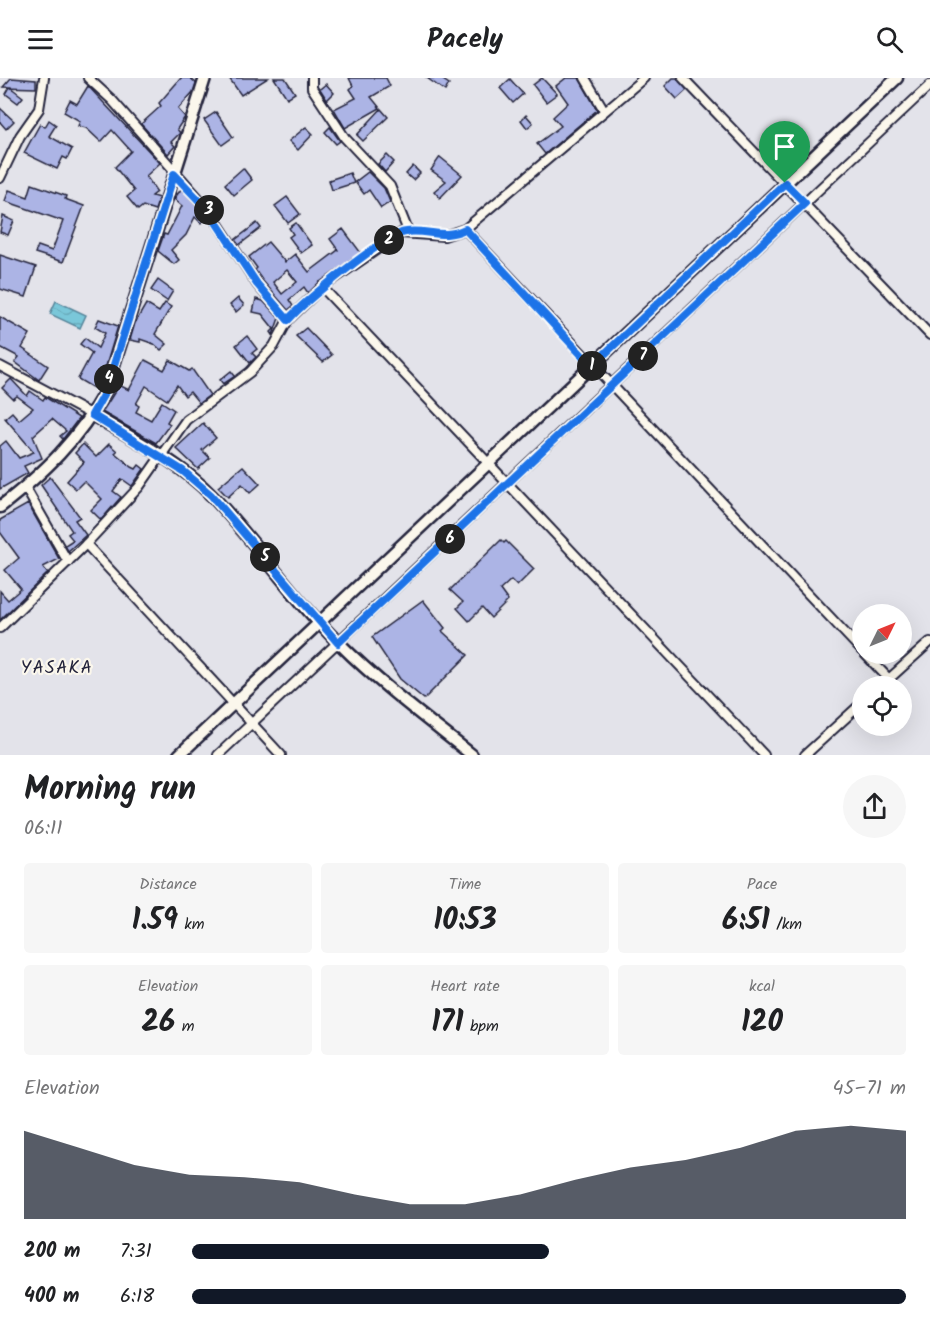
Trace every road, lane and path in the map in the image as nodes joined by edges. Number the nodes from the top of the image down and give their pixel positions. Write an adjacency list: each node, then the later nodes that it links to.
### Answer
1 (44, 78): 12 (street)
2 (88, 78): 11 (street)
3 (205, 78): 11 (street)
4 (312, 78): 16 (street)
5 (585, 78): 10 (street)
6 (644, 78): 10 (street)
7 (683, 78): 13 (street)
8 (897, 78): 13 (street)
9 (930, 85): 14 (street)
10 (604, 110): 15 (street)
11 (174, 174): 18 (street); 23 (street)
12 (0, 178)
13 (785, 183): 14 (street); 21 (street)
14 (805, 203): 19 (street); 22 (street)
15 (465, 229): 16 (street); 21 (street)
16 (408, 231): 17 (street)
17 (322, 287): 18 (street); 25 (street)
18 (288, 320): 24 (street)
19 (930, 335)
20 (0, 366): 23 (street)
21 (592, 366): 22 (street); 25 (street)
22 (611, 386): 26 (street); 33 (street)
23 (92, 415): 24 (street); 27 (street)
24 (161, 456): 29 (street); 31 (street)
25 (489, 463): 26 (street); 31 (street)
26 (509, 484): 35 (street); 46 (street)
27 (25, 487): 28 (street); 30 (street)
28 (0, 507)
29 (86, 544): 30 (street); 39 (street)
30 (68, 562): 32 (street)
31 (320, 622): 35 (street); 39 (street)
32 (0, 628)
33 (852, 639)
34 (930, 642): 38 (street)
35 (338, 643): 41 (street); 45 (street)
36 (875, 664): 37 (street)
37 (886, 676)
38 (892, 676)
39 (233, 704): 41 (street); 42 (street)
40 (852, 712): 47 (street)
41 (252, 724): 43 (street); 44 (street)
42 (179, 755)
43 (218, 755)
44 (281, 755)
45 (472, 755)
46 (764, 755)
47 (805, 755)

